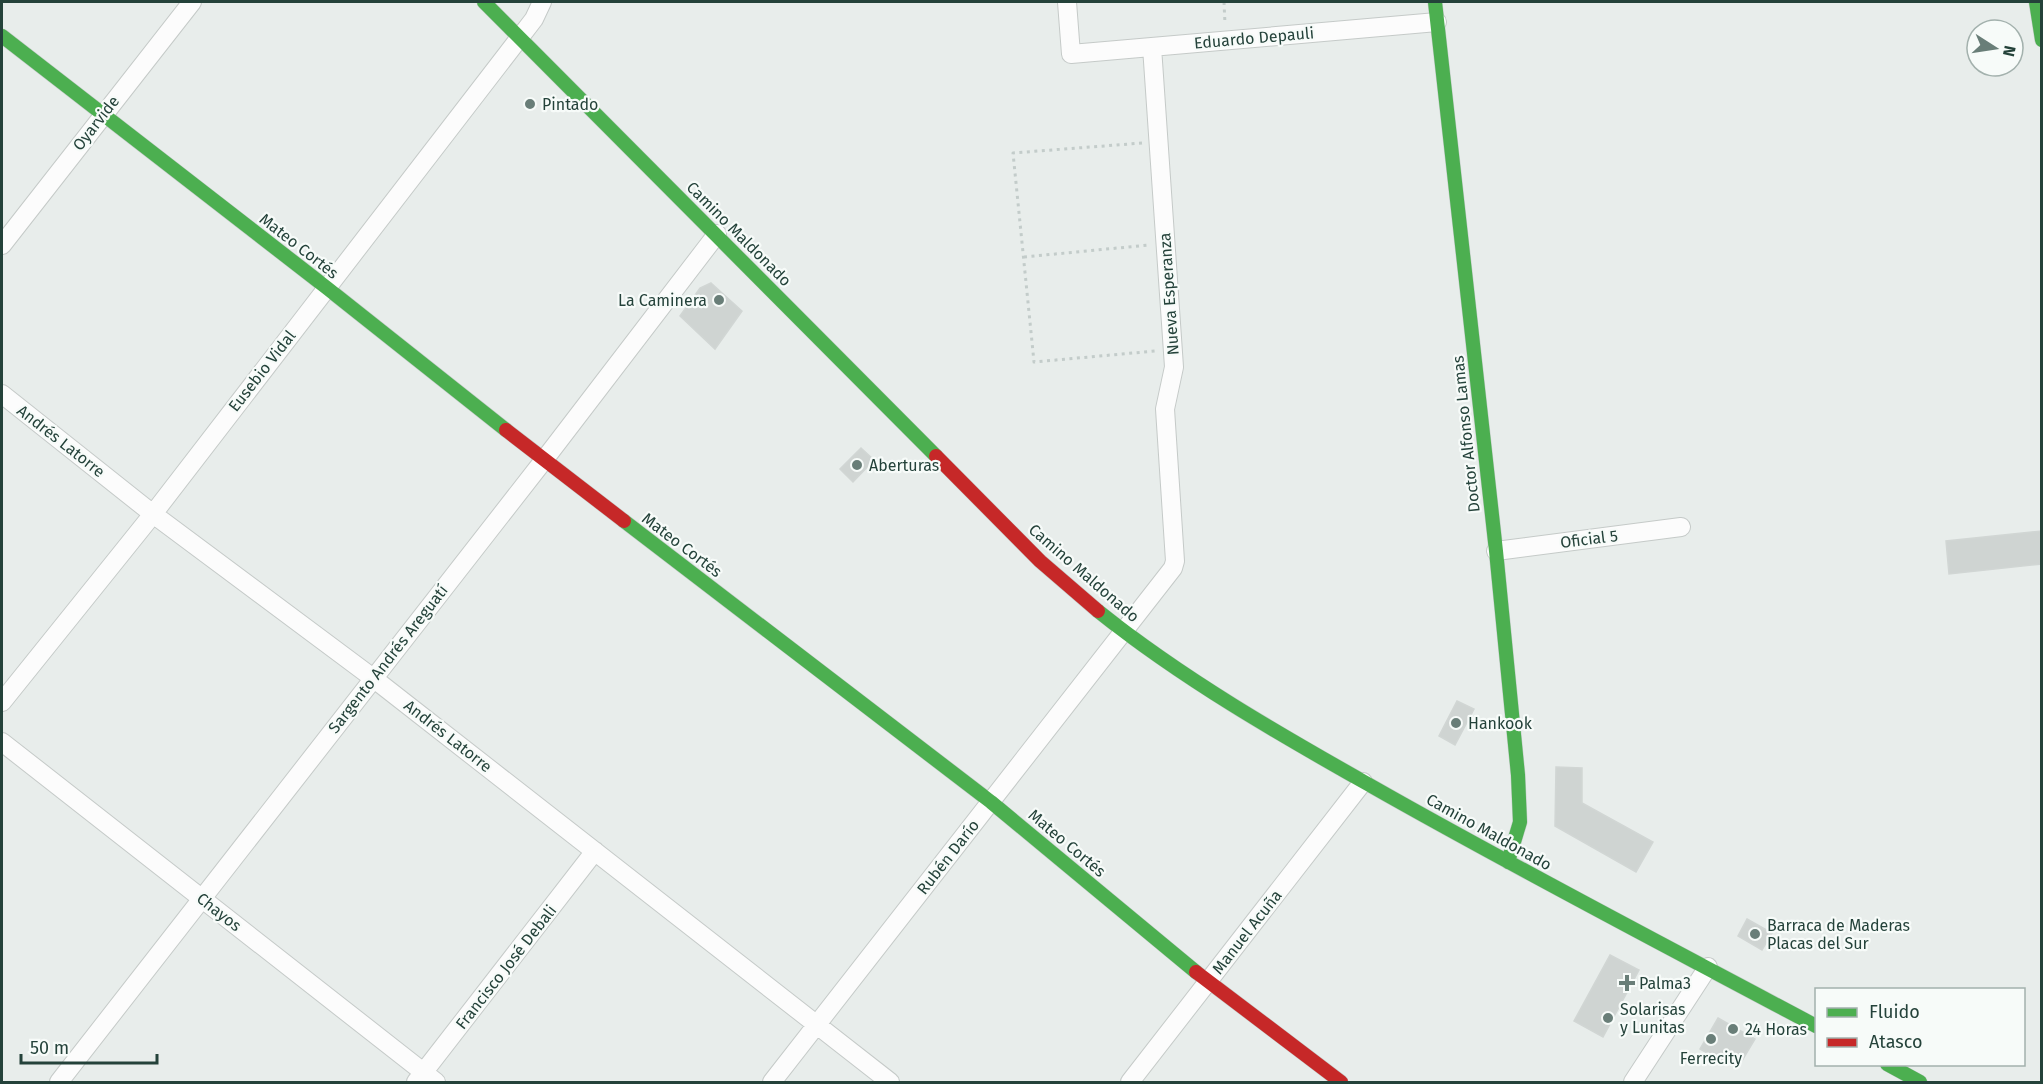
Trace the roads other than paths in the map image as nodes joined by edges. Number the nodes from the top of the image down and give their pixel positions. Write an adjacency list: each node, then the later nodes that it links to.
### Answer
1 (192, 2): 12 (street, Oyarvide)
2 (484, 2): 9 (street, Camino Maldonado)
3 (542, 2): 9 (street, Eusebio Vidal)
4 (1067, 2): 11 (street, Eduardo Depauli)
5 (1434, 2): 7 (street, Doctor Alfonso Lamas)
6 (2036, 2): 10 (street)
7 (1437, 22): 11 (street, Eduardo Depauli); 20 (street, Doctor Alfonso Lamas)
8 (2, 36): 12 (street, Mateo Cortés)
9 (519, 37): 13 (street, Camino Maldonado); 15 (street, Eusebio Vidal)
10 (2042, 40)
11 (1152, 47): 21 (street, Nueva Esperanza)
12 (103, 115): 14 (street, Oyarvide); 15 (street, Mateo Cortés)
13 (717, 234): 17 (street, Sargento Andrés Areguatí); 21 (street, Camino Maldonado)
14 (2, 245)
15 (327, 288): 17 (street, Mateo Cortés); 18 (street, Eusebio Vidal)
16 (2, 394): 18 (street, Andrés Latorre)
17 (544, 460): 22 (street, Sargento Andrés Areguatí); 26 (street, Mateo Cortés)
18 (153, 514): 22 (street, Andrés Latorre); 23 (street, Eusebio Vidal)
19 (1682, 527): 20 (street, Oficial 5)
20 (1496, 551): 28 (street, Doctor Alfonso Lamas)
21 (1123, 630): 25 (street, Camino Maldonado); 26 (street, Rubén Darío)
22 (373, 678): 27 (street, Andrés Latorre); 29 (street, Sargento Andrés Areguatí)
23 (2, 702)
24 (2, 742): 29 (street, Chayos)
25 (1363, 782): 28 (street, Camino Maldonado); 31 (street, Manuel Acuña)
26 (991, 802): 31 (street, Mateo Cortés); 32 (street, Rubén Darío)
27 (595, 851): 32 (street, Andrés Latorre); 35 (street, Francisco José Debali)
28 (1508, 862): 30 (street, Camino Maldonado)
29 (202, 899): 35 (street, Chayos); 36 (street, Sargento Andrés Areguatí)
30 (1707, 968): 33 (street, Camino Maldonado); 41 (street)
31 (1208, 982): 39 (street, Manuel Acuña); 40 (street, Mateo Cortés)
32 (817, 1025): 37 (street, Rubén Darío); 38 (street, Andrés Latorre)
33 (1815, 1025)
34 (1889, 1066): 42 (street)
35 (425, 1079)
36 (59, 1083)
37 (772, 1083)
38 (890, 1083)
39 (1130, 1083)
40 (1341, 1083)
41 (1633, 1083)
42 (1920, 1083)

